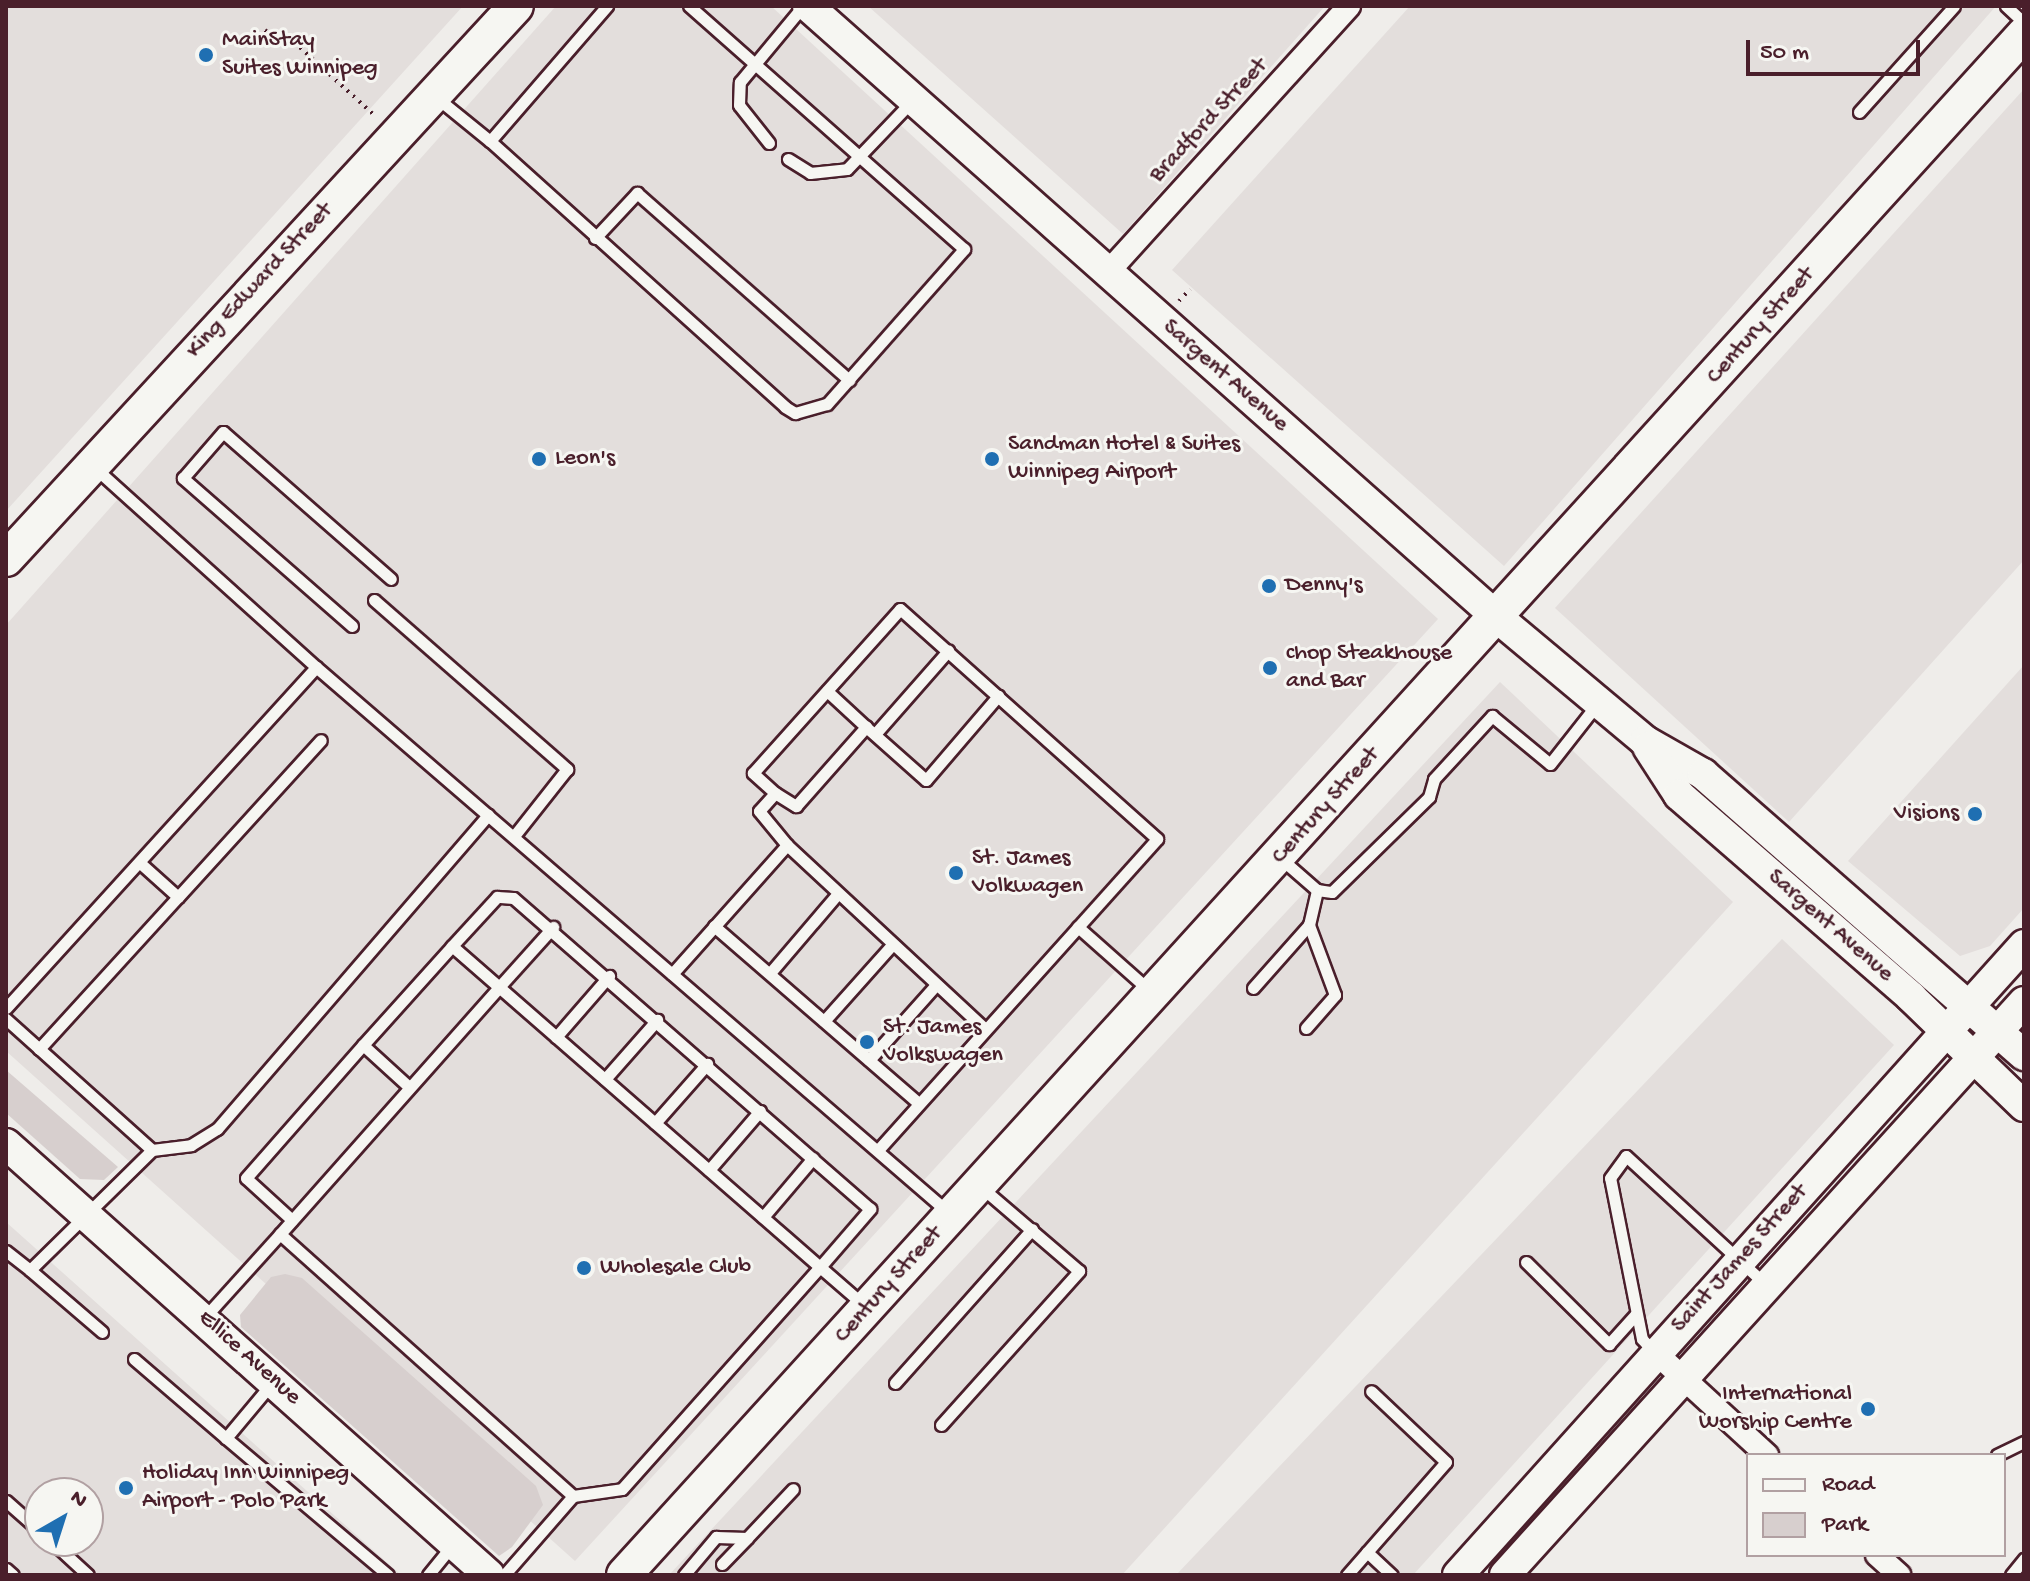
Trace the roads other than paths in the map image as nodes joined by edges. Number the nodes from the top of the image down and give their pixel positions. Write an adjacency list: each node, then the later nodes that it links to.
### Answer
1 (516, 6): 11 (main road, King Edward Street)
2 (607, 6): 14 (lane)
3 (689, 6): 10 (lane)
4 (806, 6): 10 (lane); 12 (main road, Sargent Avenue)
5 (1349, 6): 19 (street, Bradford Street)
6 (1954, 6): 13 (lane)
7 (2006, 6): 8 (lane)
8 (2024, 23)
9 (2024, 34): 25 (main road, Century Street)
10 (754, 61): 15 (lane); 16 (lane)
11 (433, 95): 14 (lane); 21 (main road, King Edward Street)
12 (914, 100): 16 (lane); 19 (main road, Sargent Avenue)
13 (1859, 112)
14 (490, 141): 18 (lane)
15 (769, 143)
16 (862, 157): 17 (lane); 20 (lane)
17 (788, 159)
18 (595, 238): 20 (lane); 20 (lane)
19 (1108, 272): 25 (main road, Sargent Avenue)
20 (849, 380)
21 (90, 464): 22 (main road, King Edward Street); 28 (lane)
22 (6, 559)
23 (391, 579): 26 (lane)
24 (374, 600): 37 (lane)
25 (1498, 618): 31 (main road, Sargent Avenue); 39 (main road, Century Street)
26 (352, 626)
27 (948, 651): 29 (lane); 30 (lane); 32 (lane)
28 (316, 667): 36 (lane); 40 (lane)
29 (827, 691): 32 (lane); 35 (lane)
30 (998, 696): 32 (lane); 47 (lane)
31 (1598, 702): 34 (main road, Sargent Avenue); 41 (lane)
32 (870, 730): 35 (lane)
33 (321, 740): 42 (lane)
34 (1645, 741): 59 (main road, Sargent Avenue); 66 (main road, Sargent Avenue)
35 (775, 793): 38 (lane)
36 (488, 815): 37 (lane); 82 (lane)
37 (514, 836): 52 (lane)
38 (787, 845): 43 (lane); 45 (lane)
39 (1279, 857): 41 (lane); 57 (main road, Century Street)
40 (139, 862): 42 (lane); 60 (lane)
41 (1317, 890): 44 (lane)
42 (178, 897): 70 (lane)
43 (835, 897): 50 (lane); 51 (lane)
44 (1309, 925): 56 (lane); 65 (lane)
45 (714, 926): 51 (lane); 52 (lane)
46 (553, 927): 49 (lane); 53 (lane); 55 (lane)
47 (1078, 927): 57 (lane); 64 (lane)
48 (2024, 945): 59 (main road, Saint James Street)
49 (452, 946): 55 (lane); 69 (lane)
50 (891, 946): 54 (lane); 63 (lane)
51 (770, 973): 63 (lane)
52 (672, 974): 83 (lane)
53 (609, 976): 62 (lane); 68 (lane)
54 (935, 986): 64 (lane); 73 (lane)
55 (499, 987): 68 (lane); 76 (lane)
56 (1253, 988)
57 (1154, 994): 86 (main road, Century Street)
58 (2024, 1002): 67 (main road, Saint James Street)
59 (1969, 1005): 66 (main road, Saint James Street); 67 (main road, Sargent Avenue)
60 (6, 1008)
61 (6, 1019): 70 (lane)
62 (657, 1020): 74 (lane); 75 (lane)
63 (824, 1021): 73 (lane)
64 (984, 1028): 77 (lane)
65 (1306, 1028)
66 (1944, 1030): 72 (main road, Sargent Avenue); 94 (main road, Saint James Street)
67 (1998, 1031): 71 (main road, Sargent Avenue); 72 (main road, Saint James Street)
68 (556, 1037): 75 (lane)
69 (363, 1045): 76 (lane); 90 (lane)
70 (39, 1049): 82 (lane)
71 (2024, 1055)
72 (1973, 1058): 78 (main road, Sargent Avenue); 98 (main road, Saint James Street)
73 (869, 1060): 77 (lane)
74 (707, 1064): 79 (lane); 80 (lane)
75 (605, 1079): 80 (lane)
76 (409, 1087): 90 (lane)
77 (918, 1103): 83 (lane)
78 (2024, 1106)
79 (760, 1111): 84 (lane); 85 (lane)
80 (655, 1123): 85 (lane)
81 (7, 1146): 87 (main road, Ellice Avenue)
82 (152, 1150): 87 (lane)
83 (878, 1150): 88 (lane)
84 (813, 1158): 89 (lane); 96 (lane)
85 (709, 1170): 89 (lane)
86 (979, 1186): 88 (main road, Century Street); 91 (lane)
87 (86, 1213): 97 (lane); 101 (main road, Ellice Avenue)
88 (952, 1215): 99 (main road, Century Street)
89 (763, 1217): 96 (lane)
90 (292, 1220): 92 (lane)
91 (1032, 1229): 107 (lane); 109 (lane)
92 (280, 1234): 101 (lane); 115 (lane)
93 (6, 1251): 97 (lane)
94 (1740, 1260): 98 (lane); 100 (lane); 103 (main road, Saint James Street)
95 (1526, 1262): 100 (lane)
96 (820, 1267): 99 (lane); 115 (lane)
97 (30, 1270): 102 (lane)
98 (1767, 1285): 105 (main road, Saint James Street)
99 (868, 1308): 132 (main road, Century Street)
100 (1636, 1314): 103 (lane)
101 (204, 1318): 106 (main road, Ellice Avenue)
102 (102, 1332)
103 (1656, 1353): 105 (street); 136 (main road, Saint James Street)
104 (134, 1359): 110 (lane)
105 (1683, 1378): 112 (street); 137 (main road, Saint James Street)
106 (273, 1381): 110 (lane); 119 (main road, Ellice Avenue)
107 (895, 1383)
108 (1371, 1391): 120 (lane)
109 (941, 1425)
110 (226, 1438): 128 (lane)
111 (2024, 1442): 113 (lane)
112 (1765, 1453)
113 (2001, 1453)
114 (793, 1489): 118 (lane)
115 (573, 1496): 131 (lane)
116 (6, 1501): 117 (lane)
117 (24, 1517)
118 (747, 1538): 124 (lane); 133 (lane)
119 (454, 1544): 129 (lane); 130 (main road, Ellice Avenue)
120 (1367, 1552): 134 (lane); 135 (lane)
121 (68, 1557): 127 (lane)
122 (1879, 1557): 138 (street)
123 (2024, 1559): 139 (lane)
124 (722, 1564)
125 (6, 1569): 126 (lane)
126 (13, 1575)
127 (88, 1575)
128 (388, 1575)
129 (428, 1575)
130 (489, 1575)
131 (504, 1575)
132 (624, 1575)
133 (684, 1575)
134 (1347, 1575)
135 (1392, 1575)
136 (1458, 1575)
137 (1505, 1575)
138 (1899, 1575)
139 (2011, 1575)

